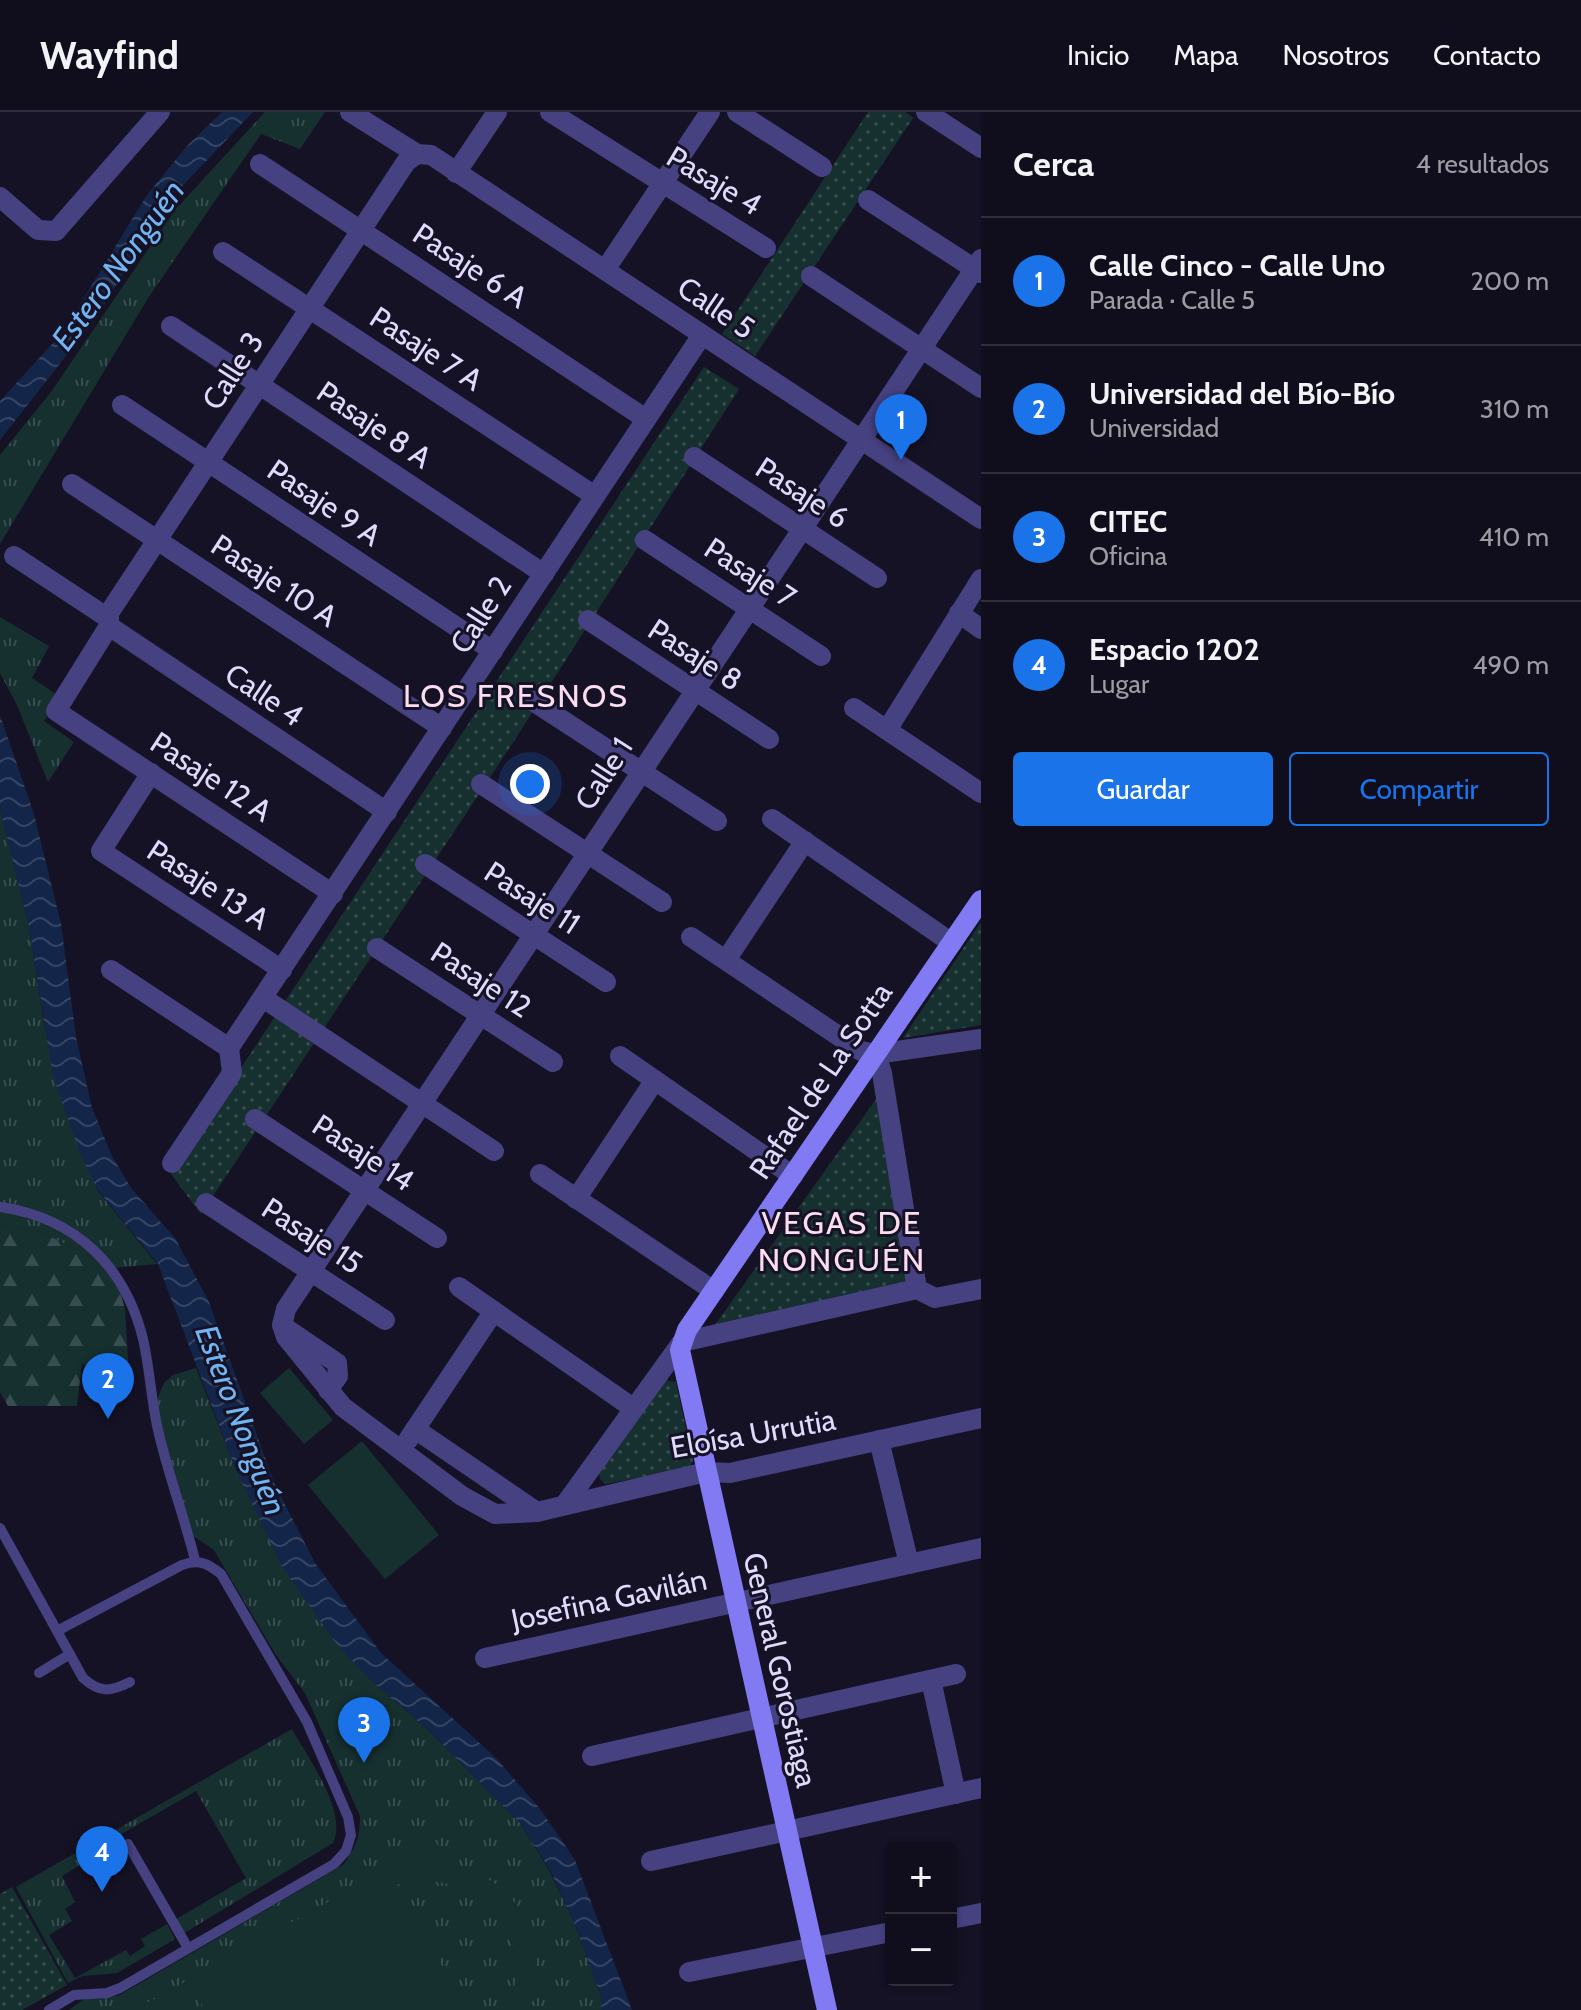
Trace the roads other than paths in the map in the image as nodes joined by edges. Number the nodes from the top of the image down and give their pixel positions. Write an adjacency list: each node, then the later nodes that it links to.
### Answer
1 (160, 112): 14 (street)
2 (350, 112): 9 (street, Calle 5)
3 (497, 112): 12 (street)
4 (550, 112): 13 (street, Pasaje 4)
5 (710, 112): 13 (street)
6 (737, 112): 11 (street)
7 (926, 112): 8 (street)
8 (981, 148)
9 (417, 154): 12 (street, Calle 5); 16 (street, Calle 3)
10 (260, 164): 16 (street, Pasaje 6 A)
11 (822, 167)
12 (456, 173): 20 (street, Calle 5)
13 (663, 183): 17 (street, Pasaje 4); 20 (street)
14 (0, 197)
15 (868, 200): 19 (street)
16 (361, 231): 22 (street, Calle 3); 29 (street, Pasaje 6 A)
17 (766, 248)
18 (223, 252): 22 (street, Pasaje 7 A)
19 (979, 267): 25 (street, Calle 1)
20 (605, 270): 24 (street, Calle 5)
21 (811, 276): 25 (street)
22 (310, 308): 26 (street, Calle 3); 34 (street, Pasaje 7 A)
23 (171, 326): 26 (street, Pasaje 8 A)
24 (702, 335): 29 (street, Calle 2); 30 (street, Calle 5)
25 (921, 349): 27 (street); 30 (street, Calle 1)
26 (260, 385): 32 (street, Calle 3); 40 (street, Pasaje 8 A)
27 (981, 388)
28 (122, 405): 32 (street, Pasaje 9 A)
29 (646, 419): 34 (street, Calle 2)
30 (861, 440): 35 (street, Calle 5); 36 (street, Calle 1)
31 (694, 457): 36 (street, Pasaje 6)
32 (209, 462): 37 (street, Calle 3); 48 (street, Pasaje 9 A)
33 (72, 484): 37 (street, Pasaje 10 A)
34 (595, 496): 40 (street, Calle 2)
35 (981, 519)
36 (802, 529): 41 (street, Pasaje 6); 43 (street, Calle 1)
37 (158, 540): 46 (street, Calle 3); 54 (street, Pasaje 10 A)
38 (645, 540): 43 (street, Pasaje 7)
39 (14, 556): 46 (street, Calle 4)
40 (544, 574): 48 (street, Calle 2)
41 (877, 578)
42 (981, 579): 44 (street)
43 (749, 609): 49 (street, Pasaje 7); 50 (street, Calle 1)
44 (959, 613): 47 (street); 55 (street)
45 (588, 620): 50 (street, Pasaje 8)
46 (108, 622): 53 (street, Calle 3); 61 (street, Calle 4)
47 (981, 629)
48 (493, 651): 54 (street, Calle 2)
49 (821, 656)
50 (695, 691): 56 (street, Pasaje 8); 57 (street, Calle 1)
51 (533, 701): 57 (street)
52 (854, 708): 55 (street)
53 (56, 711): 58 (street, Pasaje 12 A)
54 (442, 728): 61 (street, Calle 2)
55 (887, 730): 60 (street)
56 (769, 739)
57 (641, 772): 63 (street); 65 (street, Calle 1)
58 (151, 773): 67 (street, Pasaje 12 A); 76 (street, Pasaje 13 A)
59 (481, 784): 65 (street)
60 (981, 793)
61 (387, 812): 67 (street, Calle 2)
62 (772, 819): 64 (street)
63 (717, 821)
64 (805, 841): 72 (street); 74 (street)
65 (587, 854): 69 (street); 70 (street, Calle 1)
66 (425, 864): 70 (street, Pasaje 11)
67 (333, 894): 76 (street, Calle 2)
68 (981, 900): 72 (street, Rafael de La Sotta)
69 (662, 902)
70 (534, 935): 77 (street, Pasaje 11); 79 (street, Calle 1)
71 (691, 937): 74 (street)
72 (952, 943): 82 (street, Rafael de La Sotta)
73 (377, 948): 79 (street, Pasaje 12)
74 (726, 960): 82 (street)
75 (111, 970): 81 (street)
76 (282, 970): 78 (street, Calle 2)
77 (606, 982)
78 (263, 998): 81 (street, Calle 2); 86 (street)
79 (480, 1015): 84 (street, Pasaje 12); 86 (street, Calle 1)
80 (981, 1039): 82 (street)
81 (229, 1048): 89 (street)
82 (876, 1054): 91 (street, Rafael de La Sotta); 99 (street)
83 (620, 1056): 85 (street)
84 (553, 1062)
85 (655, 1080): 91 (street); 93 (street)
86 (422, 1104): 88 (street); 92 (street, Calle 1)
87 (255, 1119): 92 (street, Pasaje 14)
88 (494, 1151)
89 (172, 1163)
90 (540, 1174): 93 (street)
91 (793, 1176): 101 (street, Rafael de La Sotta)
92 (364, 1190): 96 (street, Pasaje 14); 97 (street, Calle 1)
93 (576, 1199): 101 (street)
94 (206, 1203): 97 (street, Pasaje 15)
95 (0, 1207): 116 (lane)
96 (437, 1238)
97 (311, 1271): 103 (street, Pasaje 15); 107 (street, Calle 1)
98 (459, 1287): 102 (street)
99 (917, 1289): 100 (street); 104 (street)
100 (981, 1289)
101 (714, 1291): 104 (street, Rafael de La Sotta)
102 (494, 1311): 108 (street); 113 (street)
103 (385, 1320)
104 (682, 1342): 105 (street, Rafael de La Sotta); 106 (street, General Gorostiaga)
105 (656, 1376): 106 (street); 108 (street, Rafael de La Sotta)
106 (684, 1377): 111 (street, General Gorostiaga)
107 (328, 1390): 113 (street, Eloísa Urrutia)
108 (633, 1408): 112 (street, Rafael de La Sotta)
109 (981, 1418): 110 (street, Eloísa Urrutia)
110 (879, 1440): 111 (street, Eloísa Urrutia); 117 (street)
111 (706, 1472): 112 (street, Eloísa Urrutia); 118 (street, General Gorostiaga)
112 (566, 1503): 113 (street, Eloísa Urrutia)
113 (537, 1512)
114 (0, 1528): 119 (lane)
115 (981, 1548): 117 (street, Josefina Gavilán)
116 (195, 1560): 119 (lane); 136 (lane)
117 (909, 1564): 118 (street, Josefina Gavilán)
118 (735, 1603): 121 (street, Josefina Gavilán); 126 (street, General Gorostiaga)
119 (57, 1631): 120 (lane)
120 (70, 1654): 122 (lane); 125 (lane)
121 (485, 1658)
122 (39, 1673)
123 (956, 1674): 124 (street)
124 (931, 1680): 126 (street); 129 (street)
125 (130, 1682)
126 (760, 1718): 127 (street); 130 (street, General Gorostiaga)
127 (592, 1756)
128 (981, 1788): 129 (street)
129 (956, 1794): 130 (street)
130 (786, 1831): 132 (street); 137 (street, General Gorostiaga)
131 (128, 1844): 136 (lane)
132 (651, 1861)
133 (981, 1913): 134 (street)
134 (957, 1918)
135 (885, 1933): 137 (street)
136 (188, 1948): 139 (lane)
137 (813, 1948): 138 (street); 140 (street, General Gorostiaga)
138 (689, 1972)
139 (49, 2010)
140 (827, 2010)

